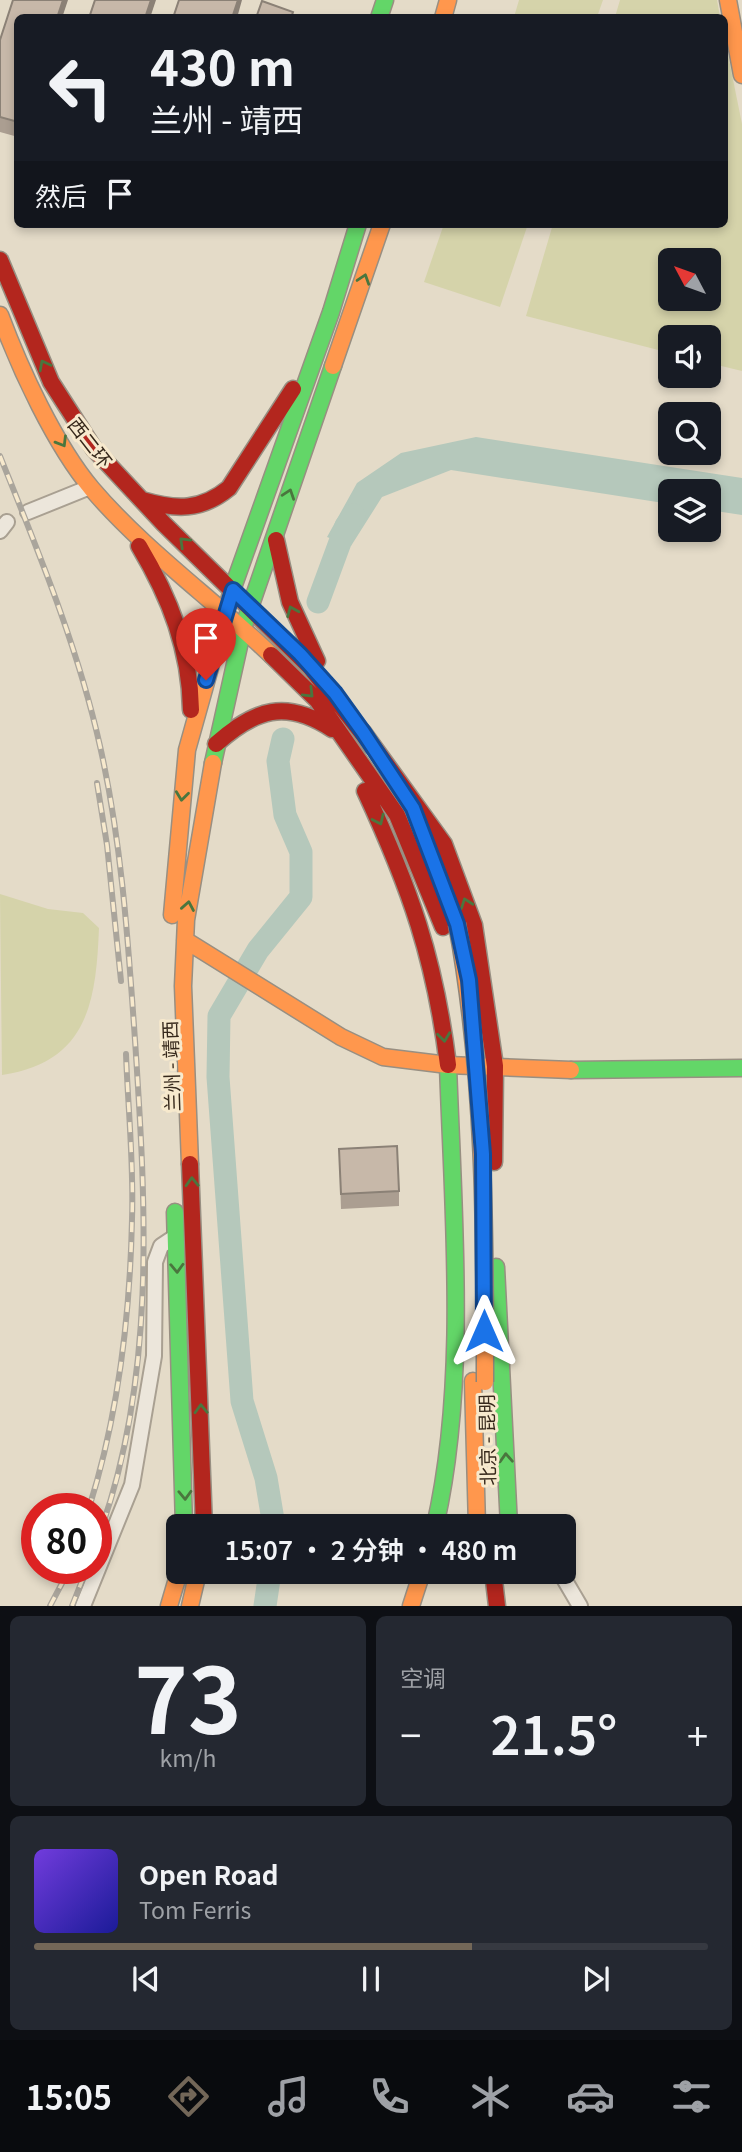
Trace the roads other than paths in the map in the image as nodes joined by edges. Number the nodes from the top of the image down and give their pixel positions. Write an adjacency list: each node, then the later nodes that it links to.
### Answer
1 (728, 0): 2 (main road)
2 (742, 75)
3 (357, 228): 7 (main road)
4 (381, 228): 12 (main road, 兰州 - 靖西, one-way to 4)
5 (0, 260): 9 (main road, 西二环, one-way to 5)
6 (0, 315): 8 (main road, 西二环, one-way to 8)
7 (317, 352): 9 (main road); 13 (main road, 兰州 - 靖西)
8 (90, 487): 10 (street); 11 (main road, 西二环)
9 (142, 500): 13 (main road, 西二环, one-way to 9)
10 (28, 512)
11 (125, 524): 15 (main road, 西二环); 21 (main road)
12 (275, 533): 14 (main road, 兰州 - 靖西); 17 (main road, one-way to 12)
13 (233, 590): 14 (main road, 北京 - 昆明); 15 (main road, 兰州 - 靖西)
14 (251, 607): 16 (main road, 兰州 - 靖西); 17 (main road, 北京 - 昆明)
15 (225, 611): 16 (main road, 西二环); 21 (main road, 兰州 - 靖西)
16 (243, 628): 19 (main road, 北京 - 昆明, one-way to 19); 20 (main road, 兰州 - 靖西)
17 (335, 693): 18 (main road, 北京 - 昆明)
18 (363, 732): 22 (main road, 北京 - 昆明); 25 (main road, one-way to 18)
19 (340, 736): 20 (main road); 22 (main road, 北京 - 昆明); 24 (main road, one-way to 24)
20 (216, 744): 23 (main road, 兰州 - 靖西, one-way to 20)
21 (187, 750): 27 (main road, 兰州 - 靖西, one-way to 27)
22 (450, 925): 30 (main road, 北京 - 昆明)
23 (185, 940): 24 (main road); 32 (main road, 兰州 - 靖西, one-way to 23)
24 (448, 1065): 25 (main road); 33 (main road)
25 (495, 1066): 26 (main road); 36 (main road, one-way to 25)
26 (742, 1068)
27 (173, 1156)
28 (174, 1196): 29 (main road)
29 (176, 1236): 31 (main road, one-way to 31); 44 (street)
30 (479, 1382): 34 (main road, 北京 - 昆明); 35 (main road, 北京 - 昆明)
31 (184, 1514)
32 (204, 1514)
33 (438, 1514)
34 (477, 1514)
35 (488, 1514)
36 (508, 1514)
37 (175, 1584): 45 (main road)
38 (195, 1584): 46 (main road)
39 (418, 1584): 47 (main road)
40 (479, 1584): 48 (main road)
41 (494, 1584): 49 (main road)
42 (509, 1584): 50 (main road)
43 (567, 1584): 51 (street)
44 (83, 1606)
45 (169, 1606)
46 (190, 1606)
47 (411, 1606)
48 (481, 1606)
49 (497, 1606)
50 (510, 1606)
51 (580, 1606)

